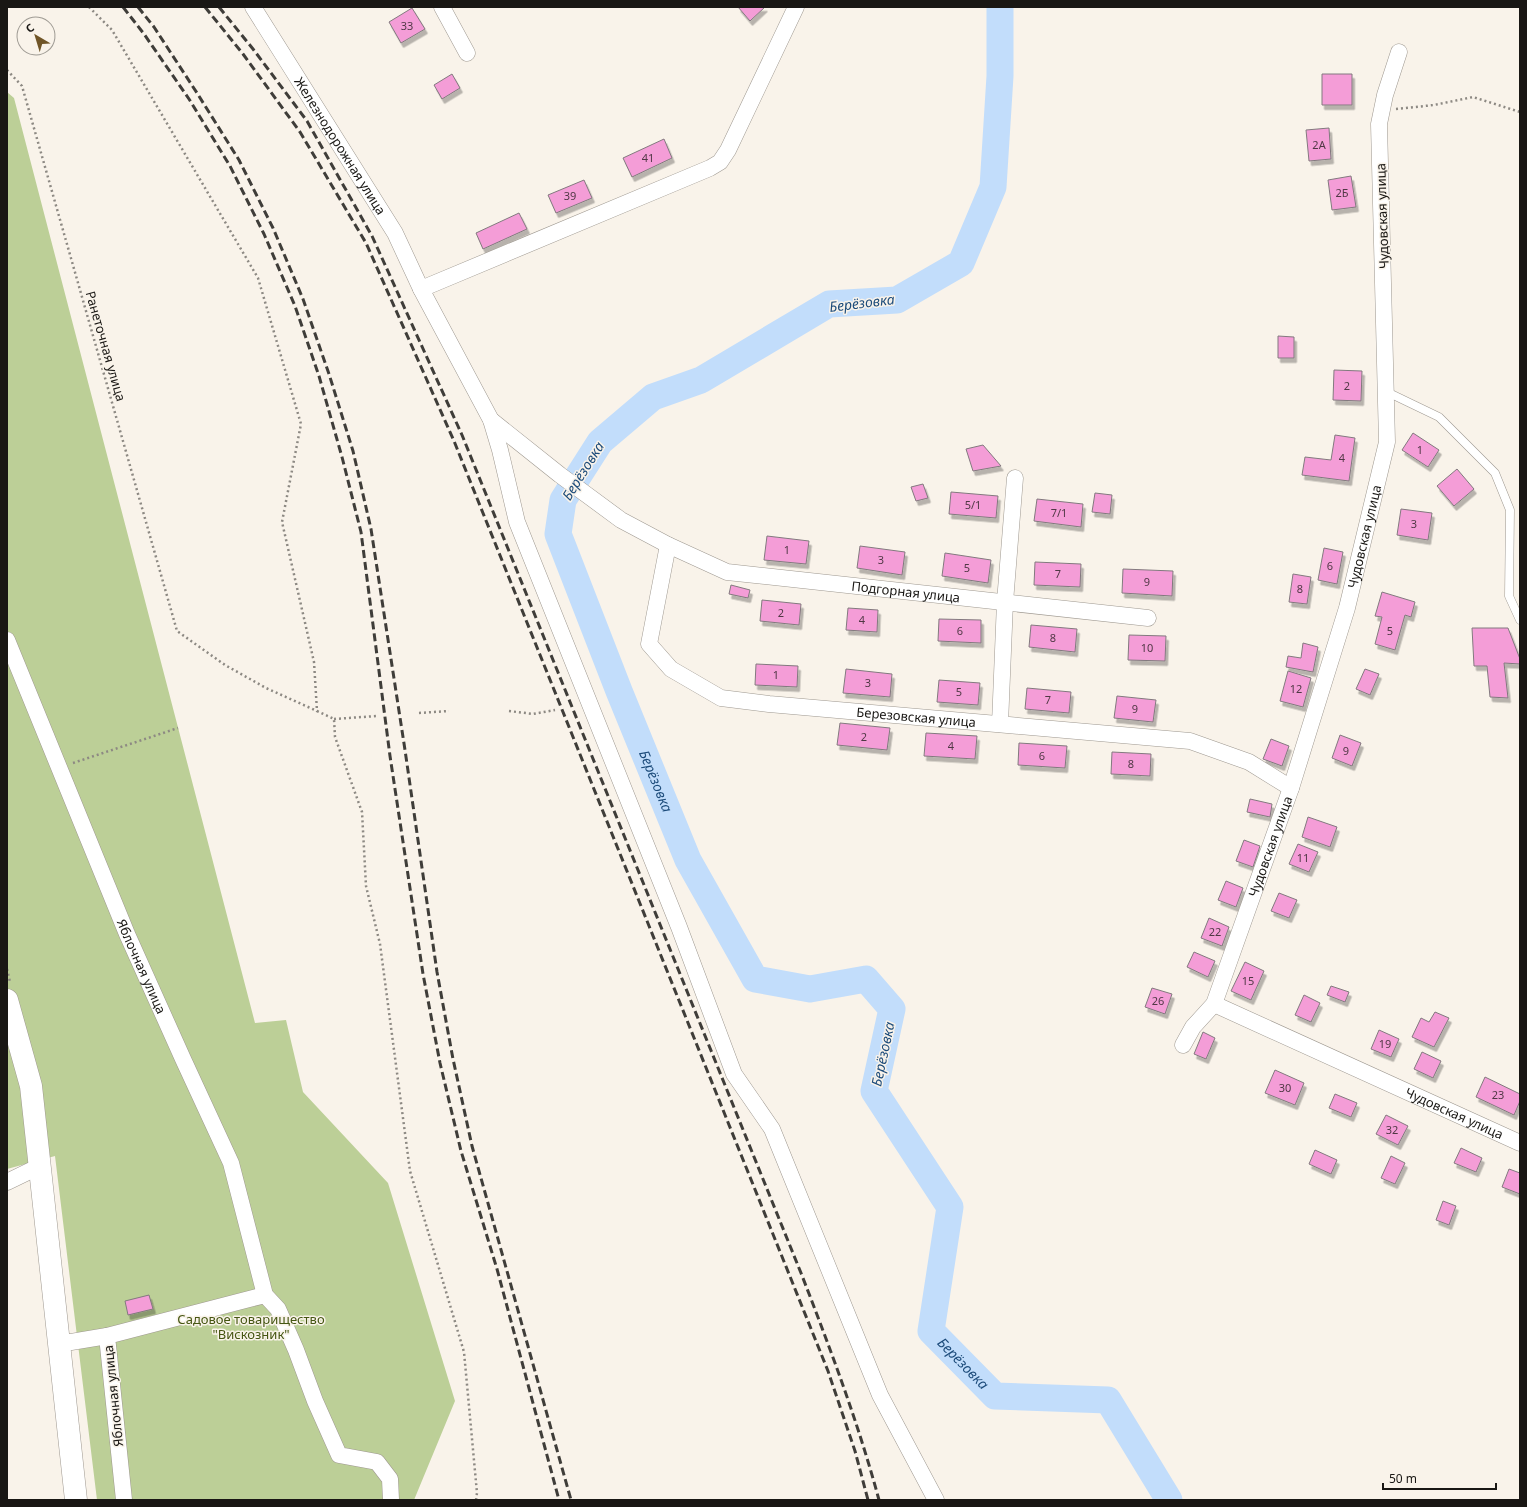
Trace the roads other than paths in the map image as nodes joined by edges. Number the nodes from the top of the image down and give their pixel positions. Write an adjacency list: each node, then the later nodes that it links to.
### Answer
1 (253, 7): 6 (street, Железнодорожная улица)
2 (442, 7): 5 (street)
3 (796, 7): 6 (street)
4 (1399, 52): 7 (street, Чудовская улица)
5 (467, 53)
6 (421, 289): 8 (street, Железнодорожная улица)
7 (1387, 392): 13 (lane); 16 (street, Чудовская улица)
8 (491, 420): 10 (street, Подгорная улица); 29 (street)
9 (1015, 478): 11 (street)
10 (668, 545): 11 (street, Подгорная улица); 15 (street, Березовская улица)
11 (1005, 602): 12 (street, Подгорная улица); 15 (street)
12 (1148, 618)
13 (1520, 620)
14 (7, 640): 23 (street, Яблочная улица)
15 (1000, 724): 16 (street, Березовская улица)
16 (1291, 788): 18 (street, Чудовская улица)
17 (7, 1000): 21 (street)
18 (1214, 1004): 19 (street, Чудовская улица); 20 (street, Чудовская улица)
19 (1183, 1045)
20 (1520, 1143)
21 (40, 1166): 22 (street); 25 (street)
22 (7, 1182)
23 (265, 1295): 24 (street, Яблочная улица); 28 (street, Яблочная улица)
24 (106, 1336): 25 (street); 27 (street, Яблочная улица)
25 (59, 1344): 26 (street)
26 (76, 1500)
27 (124, 1500)
28 (391, 1500)
29 (936, 1500)

